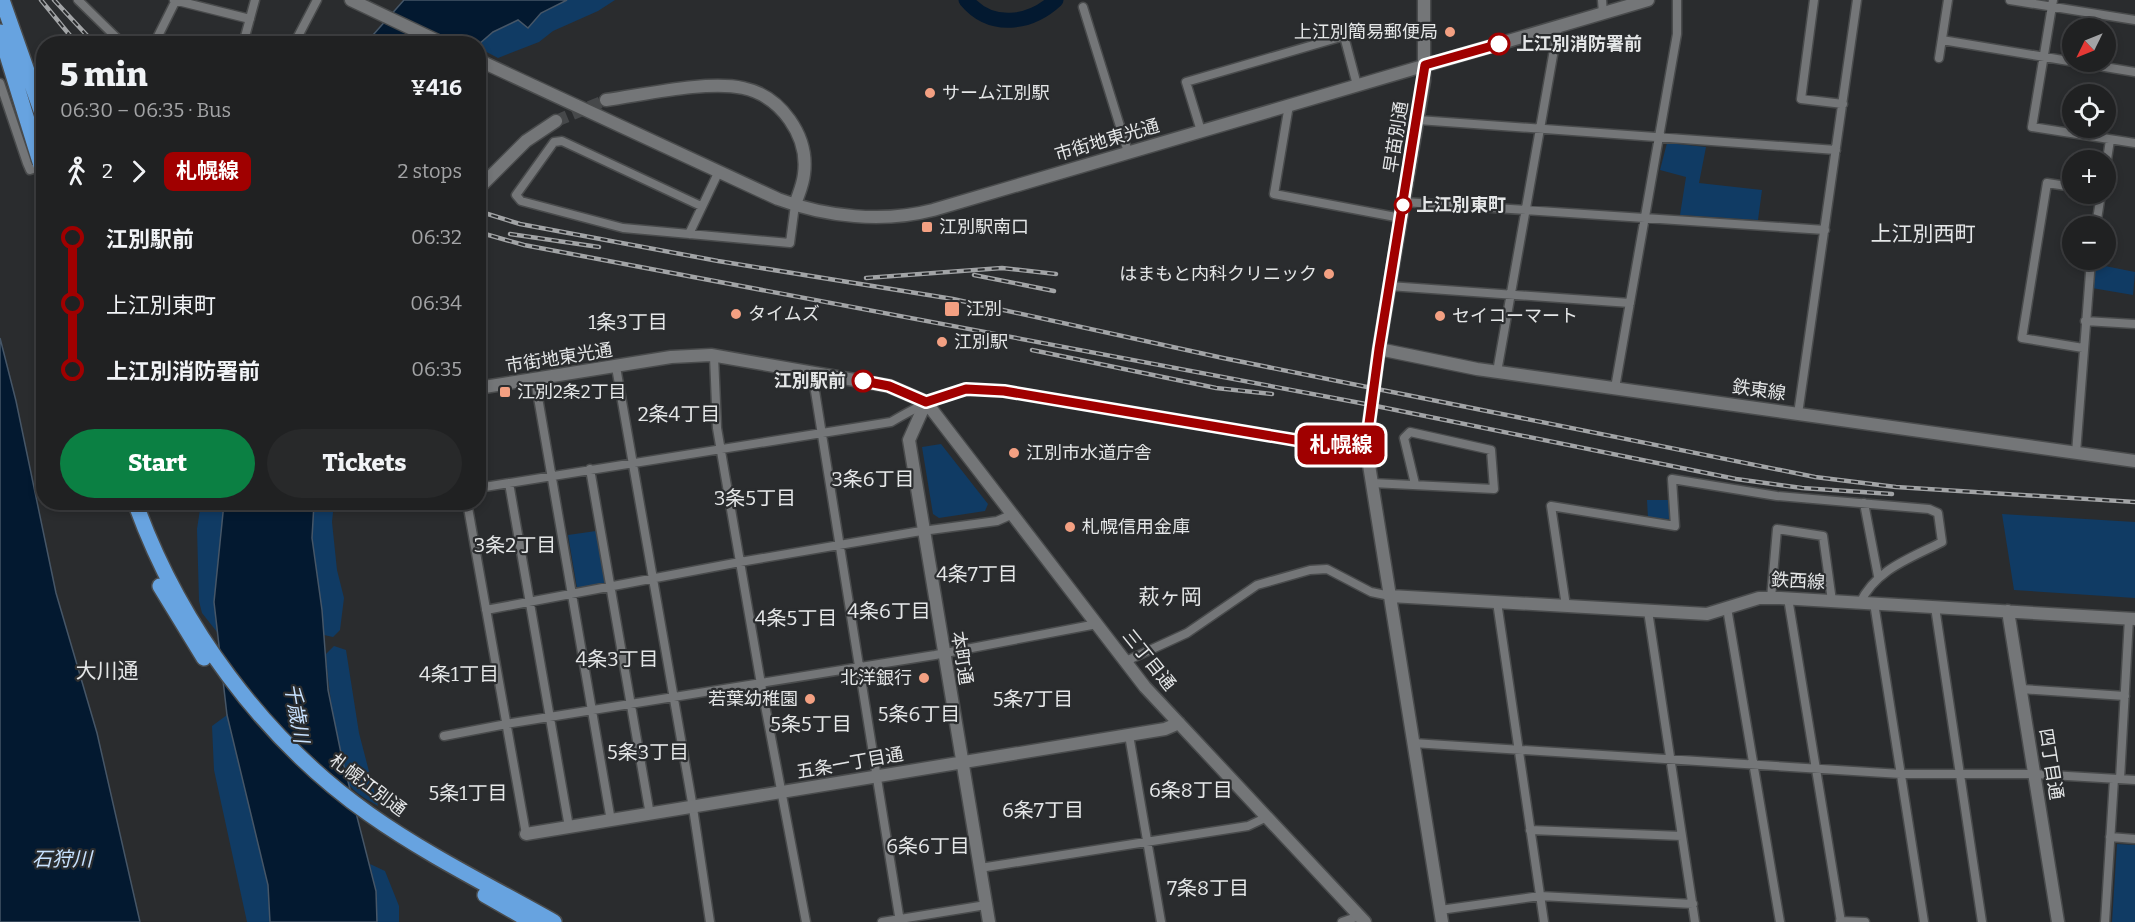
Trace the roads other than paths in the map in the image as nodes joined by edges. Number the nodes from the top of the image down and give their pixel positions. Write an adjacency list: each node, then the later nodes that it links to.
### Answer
1 (2, 0): 35 (highway)
2 (78, 0): 22 (street)
3 (175, 0): 18 (street); 23 (street)
4 (255, 0): 18 (street)
5 (317, 0): 25 (street)
6 (351, 0): 26 (street)
7 (1424, 0): 31 (street, 早苗別通)
8 (1602, 0): 17 (street)
9 (1648, 0): 17 (street, 市街地東光通)
10 (1677, 0): 43 (street)
11 (1814, 0): 37 (street)
12 (1857, 0): 37 (street)
13 (1948, 0): 27 (street)
14 (2010, 0): 15 (street)
15 (2052, 4): 19 (street); 29 (street)
16 (1083, 7): 49 (street)
17 (1603, 14): 20 (street, 市街地東光通)
18 (250, 19): 24 (street)
19 (2135, 20)
20 (1558, 27): 31 (street, 市街地東光通); 41 (street)
21 (0, 32): 46 (highway)
22 (113, 36)
23 (158, 36)
24 (245, 36)
25 (298, 36)
26 (427, 36)
27 (1942, 40): 28 (street); 29 (street)
28 (1939, 58)
29 (2043, 58): 32 (street); 44 (street)
30 (486, 64): 51 (street, 市街地東光通)
31 (1425, 65): 34 (street, 市街地東光通); 39 (street, 早苗別通)
32 (2135, 72)
33 (0, 83): 50 (street)
34 (1357, 85): 38 (street, 市街地東光通); 42 (street)
35 (36, 96)
36 (606, 100): 55 (street)
37 (1843, 104): 47 (street)
38 (1289, 105): 42 (street, 市街地東光通); 58 (street)
39 (1418, 120): 41 (street); 54 (street, 早苗別通)
40 (556, 121): 52 (street)
41 (1540, 128): 43 (street); 57 (street)
42 (1201, 131): 49 (street, 市街地東光通)
43 (1659, 137): 47 (street); 59 (street)
44 (2110, 140): 45 (street); 48 (street)
45 (2135, 143)
46 (36, 147)
47 (1836, 150): 60 (street)
48 (2108, 150)
49 (1128, 152): 55 (street, 市街地東光通)
50 (36, 170)
51 (719, 171): 55 (street, 市街地東光通); 56 (street)
52 (486, 181)
53 (2062, 185): 68 (street)
54 (1404, 202): 57 (street); 58 (street, 早苗別通)
55 (795, 205): 61 (street)
56 (701, 206): 61 (street); 61 (street)
57 (1526, 211): 59 (street); 64 (street)
58 (1401, 218): 63 (street, 早苗別通)
59 (1645, 219): 60 (street); 65 (street)
60 (1825, 230): 78 (street)
61 (689, 234)
62 (2090, 270): 66 (street)
63 (1389, 286): 64 (street); 69 (street, 早苗別通)
64 (1511, 294): 65 (street); 72 (street)
65 (1630, 303): 76 (street)
66 (2085, 321): 67 (street); 68 (street)
67 (2135, 324)
68 (2083, 348): 82 (street)
69 (1379, 349): 72 (street, 鉄東線); 80 (street, 早苗別通)
70 (714, 356): 71 (street, 市街地東光通); 73 (street, 市街地東光通); 81 (street)
71 (616, 367): 74 (street, 市街地東光通); 84 (street)
72 (1497, 372): 76 (street, 鉄東線)
73 (817, 373): 77 (street, 市街地東光通); 79 (street)
74 (535, 380): 75 (street, 市街地東光通); 86 (street)
75 (486, 387)
76 (1615, 388): 78 (street, 鉄東線)
77 (926, 402): 79 (street); 80 (street); 95 (street, 三丁目通); 96 (street, 本町通)
78 (1798, 414): 82 (street, 鉄東線)
79 (822, 435): 81 (street); 97 (street)
80 (1366, 446): 88 (street, 早苗別通)
81 (721, 450): 84 (street); 98 (street)
82 (2076, 453): 83 (street, 鉄東線)
83 (2135, 461)
84 (633, 463): 85 (street); 100 (street)
85 (590, 470): 86 (street); 101 (street)
86 (552, 476): 87 (street); 102 (street)
87 (509, 483): 90 (street); 107 (street)
88 (1372, 483): 89 (street); 103 (street, 早苗別通)
89 (1415, 484): 89 (street)
90 (486, 487)
91 (1864, 503): 99 (street); 99 (street); 111 (street)
92 (127, 510): 165 (highway, 札幌江別通)
93 (138, 510): 166 (highway, 札幌江別通)
94 (468, 510): 114 (street)
95 (1013, 514): 96 (street); 118 (street, 三丁目通)
96 (924, 531): 97 (street); 119 (street, 本町通)
97 (840, 547): 98 (street); 121 (street)
98 (740, 562): 100 (street); 122 (street)
99 (1878, 576): 109 (street)
100 (653, 578): 101 (street); 125 (street)
101 (610, 586): 102 (street); 126 (street)
102 (572, 594): 107 (street); 127 (street)
103 (1390, 596): 108 (street, 鉄西線); 120 (street); 133 (street, 早苗別通)
104 (1771, 598): 105 (street, 鉄西線); 106 (street); 113 (street, 鉄西線)
105 (1788, 598): 106 (street, 鉄西線); 138 (street)
106 (1832, 601): 109 (street, 鉄西線)
107 (529, 602): 114 (street); 128 (street)
108 (1497, 602): 111 (street, 鉄西線); 134 (street)
109 (1860, 603): 110 (street, 鉄西線)
110 (1874, 603): 112 (street, 鉄西線); 139 (street)
111 (1566, 606): 115 (street, 鉄西線)
112 (1935, 607): 116 (street, 鉄西線); 140 (street)
113 (1727, 608): 115 (street, 鉄西線); 137 (street)
114 (486, 610): 130 (street)
115 (1648, 611): 135 (street)
116 (2008, 611): 117 (street, 鉄西線); 123 (street, 四丁目通)
117 (2132, 619): 124 (street)
118 (1097, 624): 119 (street); 120 (street, 三丁目通)
119 (943, 653): 121 (street); 136 (street, 本町通)
120 (1126, 661): 129 (street, 三丁目通)
121 (860, 667): 122 (street); 142 (street)
122 (761, 684): 125 (street); 145 (street)
123 (2021, 689): 124 (street); 141 (street, 四丁目通)
124 (2125, 696): 143 (street)
125 (674, 698): 126 (street); 146 (street)
126 (631, 705): 127 (street); 147 (street)
127 (592, 711): 128 (street); 149 (street)
128 (550, 717): 130 (street); 150 (street)
129 (1179, 723): 131 (street, 五条一丁目通); 148 (street, 三丁目通)
130 (506, 724): 132 (street); 152 (street)
131 (1129, 735): 136 (street, 五条一丁目通); 156 (street)
132 (444, 736)
133 (1413, 743): 134 (street); 161 (street, 早苗別通)
134 (1518, 750): 135 (street); 151 (street)
135 (1671, 759): 137 (street); 153 (street)
136 (962, 763): 142 (street, 五条一丁目通); 157 (street, 本町通)
137 (1754, 765): 138 (street); 175 (street)
138 (1817, 768): 139 (street); 164 (street)
139 (1901, 774): 140 (street); 177 (street)
140 (1959, 774): 141 (street); 178 (street)
141 (2034, 774): 143 (street); 179 (street, 四丁目通)
142 (877, 777): 145 (street, 五条一丁目通); 163 (street)
143 (2117, 779): 144 (street); 154 (street)
144 (2135, 780)
145 (783, 793): 146 (street, 五条一丁目通); 168 (street)
146 (693, 808): 147 (street, 五条一丁目通); 167 (street)
147 (650, 815): 149 (street, 五条一丁目通)
148 (1267, 818): 156 (street); 162 (street, 三丁目通)
149 (611, 821): 150 (street, 五条一丁目通)
150 (569, 827): 152 (street, 五条一丁目通)
151 (1530, 830): 153 (street); 158 (street)
152 (526, 834)
153 (1682, 836): 159 (street)
154 (2110, 837): 155 (street); 180 (street)
155 (2135, 839)
156 (1147, 842): 157 (street); 171 (street)
157 (980, 868): 160 (street, 本町通)
158 (1540, 896): 159 (street); 161 (street); 173 (street)
159 (1693, 904): 174 (street)
160 (986, 905): 163 (street); 170 (street, 本町通)
161 (1441, 916)
162 (1362, 919): 172 (street)
163 (900, 921): 169 (street)
164 (1841, 921): 176 (street)
165 (532, 922)
166 (554, 922)
167 (710, 922)
168 (806, 922)
169 (882, 922)
170 (989, 922)
171 (1161, 922)
172 (1342, 922)
173 (1544, 922)
174 (1695, 922)
175 (1780, 922)
176 (1865, 922)
177 (1924, 922)
178 (1982, 922)
179 (2058, 922)
180 (2105, 922)

